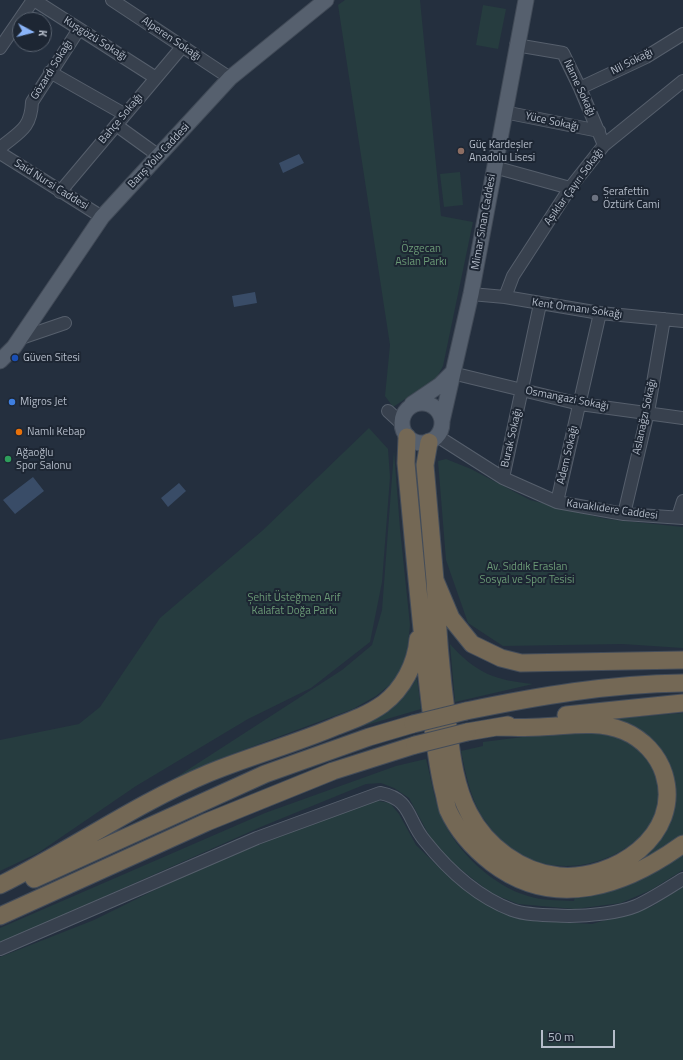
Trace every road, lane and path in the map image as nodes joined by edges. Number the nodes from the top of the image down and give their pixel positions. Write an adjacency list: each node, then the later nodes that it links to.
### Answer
1 (34, 0): 5 (street, Kuşgözü Sokağı); 9 (street)
2 (112, 0): 8 (street, Alperen Sokağı)
3 (326, 0): 12 (main road, Barış Yolu Caddesi)
4 (526, 0): 7 (main road, Mimar Sinan Caddesi)
5 (79, 29): 10 (street, Gözardı Sokağı); 11 (street, Kuşgözü Sokağı)
6 (683, 34): 14 (street, Nil Sokağı)
7 (516, 45): 14 (street, Name Sokağı); 15 (main road, Mimar Sinan Caddesi)
8 (182, 47): 11 (street, Bahçe Sokağı); 12 (street, Alperen Sokağı)
9 (0, 48)
10 (50, 72): 16 (street); 20 (street, Gözardı Sokağı)
11 (156, 78): 16 (street, Bahçe Sokağı)
12 (230, 78): 22 (main road, Barış Yolu Caddesi)
13 (683, 81): 19 (street, Aşıklar Çayırı Sokağı)
14 (580, 88): 18 (street, Name Sokağı)
15 (504, 112): 18 (street, Yüce Sokağı); 23 (main road, Mimar Sinan Caddesi)
16 (124, 114): 17 (street, Bahçe Sokağı)
17 (116, 126): 22 (street); 25 (street, Bahçe Sokağı)
18 (599, 132): 19 (street, Name Sokağı)
19 (604, 145): 24 (street, Aşıklar Çayırı Sokağı)
20 (0, 148)
21 (0, 153): 25 (street, Said Nursi Caddesi)
22 (159, 156): 26 (main road, Barış Yolu Caddesi)
23 (494, 166): 24 (street); 27 (main road, Mimar Sinan Caddesi)
24 (570, 188): 28 (street, Aşıklar Çayırı Sokağı)
25 (60, 192): 26 (street, Said Nursi Caddesi)
26 (102, 217): 34 (main road, Barış Yolu Caddesi)
27 (471, 294): 28 (street, Kent Ormanı Sokağı); 36 (main road, Mimar Sinan Caddesi)
28 (505, 297): 29 (street, Kent Ormanı Sokağı)
29 (540, 304): 30 (street, Kent Ormanı Sokağı); 37 (street, Burak Sokağı)
30 (600, 313): 31 (street, Kent Ormanı Sokağı); 38 (street, Adem Sokağı)
31 (664, 319): 32 (street, Kent Ormanı Sokağı); 41 (street, Aslanağzı Sokağı)
32 (683, 321)
33 (65, 323): 34 (street)
34 (21, 338): 35 (main road, Barış Yolu Caddesi)
35 (0, 361)
36 (452, 373): 37 (street, Osmangazi Sokağı); 39 (main road); 43 (main road, Mimar Sinan Caddesi)
37 (523, 391): 38 (street, Osmangazi Sokağı); 46 (street, Burak Sokağı)
38 (580, 404): 41 (street, Osmangazi Sokağı); 48 (street, Adem Sokağı)
39 (411, 406): 43 (main road); 44 (main road)
40 (388, 411): 44 (street)
41 (648, 412): 42 (street, Osmangazi Sokağı); 49 (street, Aslanağzı Sokağı)
42 (683, 418)
43 (442, 422): 45 (main road)
44 (404, 430): 45 (main road); 51 (highway)
45 (433, 439): 46 (street, Kavaklıdere Caddesi); 52 (highway)
46 (503, 478): 48 (street, Kavaklıdere Caddesi)
47 (683, 500): 50 (street)
48 (557, 502): 49 (street, Kavaklıdere Caddesi)
49 (624, 514): 50 (street, Kavaklıdere Caddesi)
50 (680, 518)
51 (416, 561): 57 (highway); 59 (highway)
52 (435, 580): 53 (highway); 56 (highway)
53 (683, 660)
54 (683, 683): 60 (highway, bridge)
55 (683, 703): 56 (highway)
56 (497, 727): 61 (highway, bridge)
57 (683, 844)
58 (683, 879): 62 (street)
59 (0, 885)
60 (0, 892)
61 (0, 916)
62 (0, 949)

